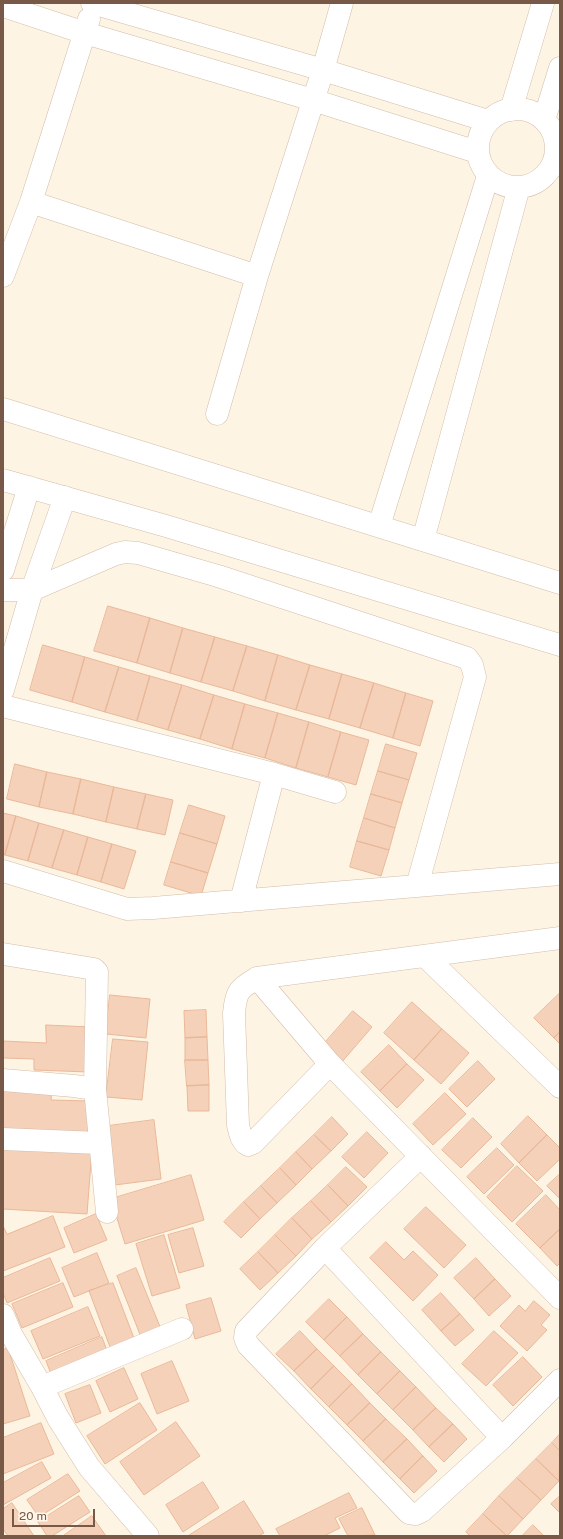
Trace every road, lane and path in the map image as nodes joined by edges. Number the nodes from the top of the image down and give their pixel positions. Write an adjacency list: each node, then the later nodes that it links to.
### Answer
1 (93, 3): 5 (street); 7 (street)
2 (342, 3): 7 (street)
3 (543, 3): 9 (street)
4 (3, 6): 5 (street)
5 (85, 33): 8 (street); 17 (street)
6 (560, 68): 10 (street)
7 (323, 70): 8 (street); 11 (street)
8 (313, 100): 13 (street); 19 (street)
9 (511, 110): 10 (street); 11 (street)
10 (544, 120): 12 (street)
11 (488, 121): 13 (street)
12 (558, 142): 14 (street)
13 (477, 152): 15 (street)
14 (554, 175): 16 (street)
15 (488, 176): 16 (street); 25 (street)
16 (519, 187): 26 (street)
17 (31, 202): 18 (street); 19 (street)
18 (3, 276)
19 (257, 276): 21 (street)
20 (3, 409): 25 (street)
21 (216, 414)
22 (3, 480): 23 (street)
23 (29, 487): 24 (street); 27 (street)
24 (65, 497): 30 (street); 31 (street)
25 (380, 526): 26 (street)
26 (422, 540): 28 (street)
27 (3, 570)
28 (560, 583)
29 (3, 590): 30 (street)
30 (32, 590): 32 (street); 38 (street)
31 (560, 645)
32 (3, 690): 33 (street)
33 (3, 706): 34 (street)
34 (274, 774): 35 (street); 39 (street)
35 (335, 792)
36 (3, 871): 39 (street)
37 (560, 874): 38 (street)
38 (417, 886): 39 (street)
39 (241, 901)
40 (560, 938): 42 (street)
41 (3, 954): 47 (street)
42 (426, 957): 43 (street); 46 (street)
43 (257, 978): 44 (street); 44 (street)
44 (330, 1064): 50 (street)
45 (3, 1080): 47 (street)
46 (560, 1088)
47 (95, 1089): 49 (street)
48 (3, 1139): 49 (street)
49 (99, 1143): 51 (street)
50 (421, 1156): 52 (street); 53 (street)
51 (107, 1212)
52 (324, 1248): 58 (street); 58 (street)
53 (560, 1298)
54 (6, 1329): 57 (street)
55 (182, 1329): 57 (street)
56 (560, 1380): 58 (street)
57 (42, 1388): 59 (street)
58 (502, 1438)
59 (148, 1536)

